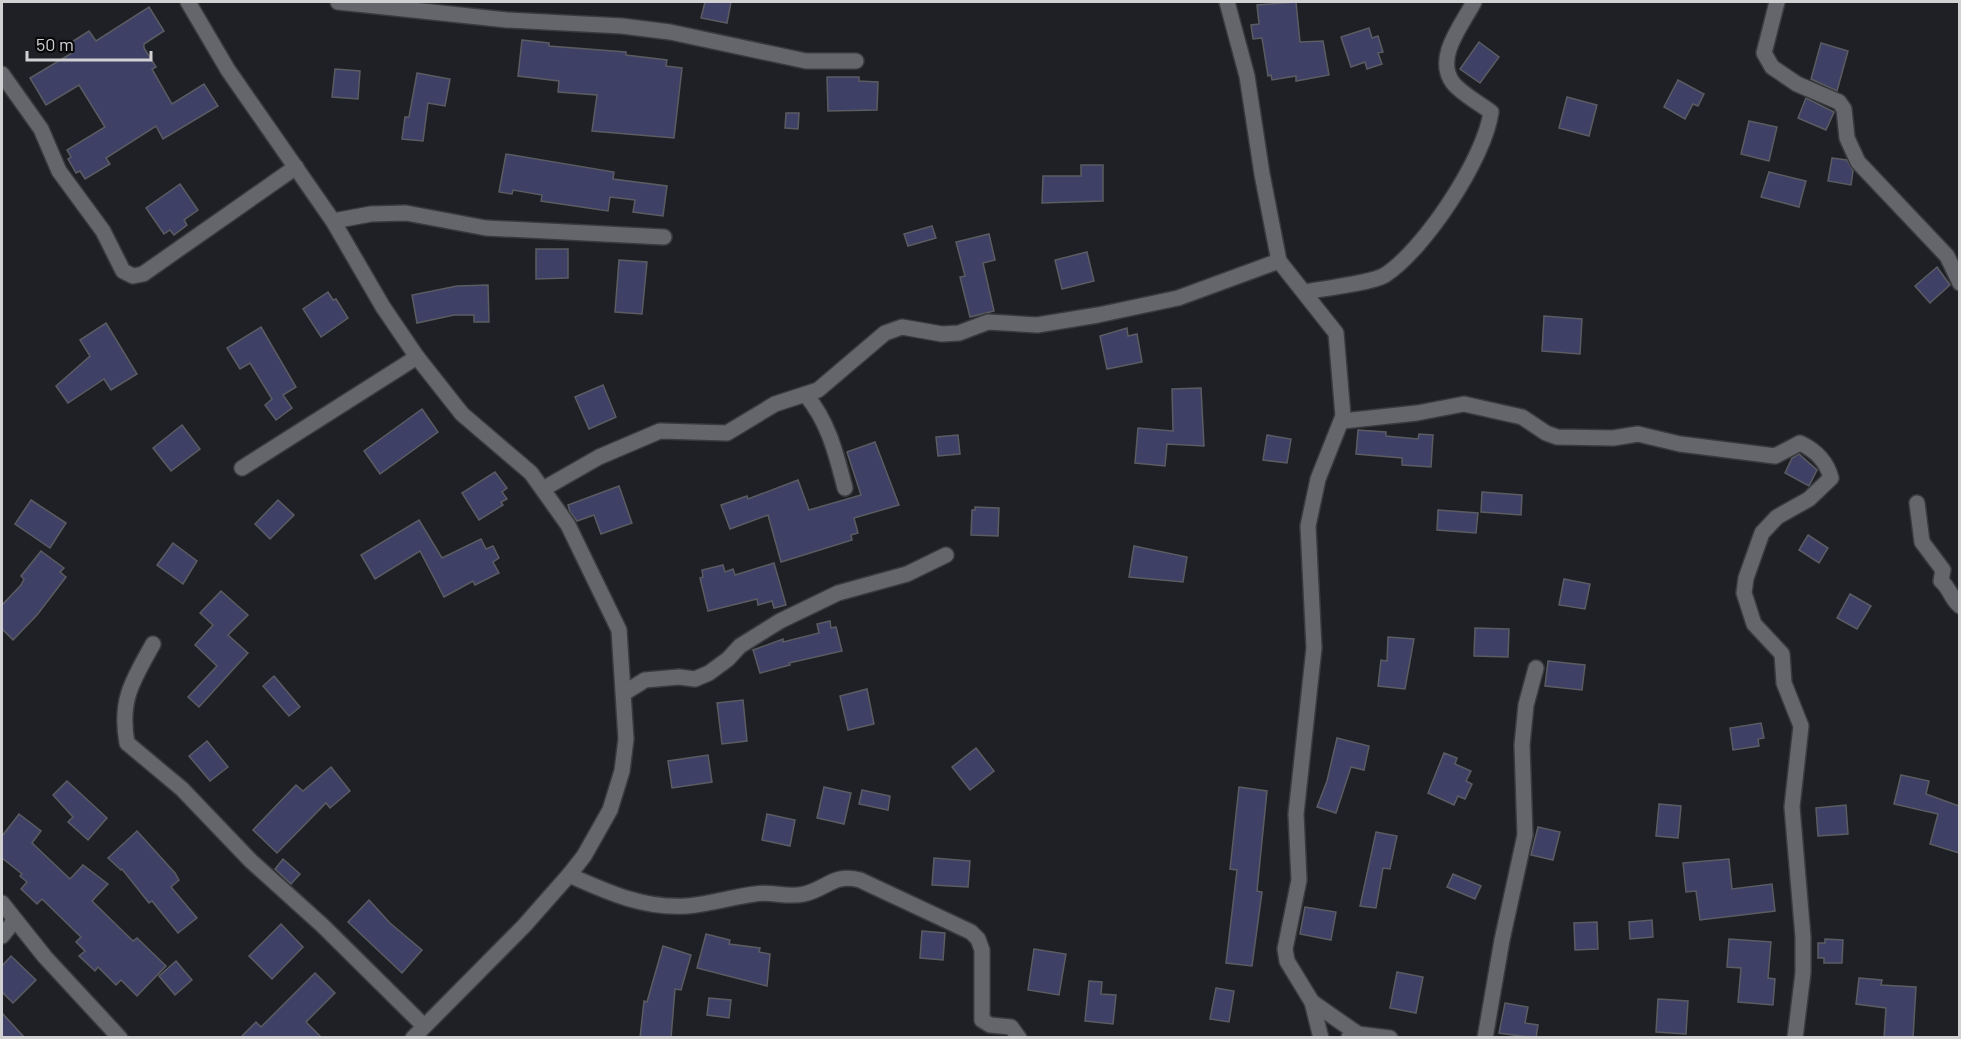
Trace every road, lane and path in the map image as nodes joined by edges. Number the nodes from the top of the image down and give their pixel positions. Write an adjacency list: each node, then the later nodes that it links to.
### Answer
1 (188, 2): 8 (street)
2 (338, 2): 6 (street)
3 (1227, 2): 11 (street)
4 (1474, 2): 13 (street)
5 (1777, 2): 12 (street)
6 (856, 61)
7 (2, 74): 8 (street)
8 (296, 167): 9 (street)
9 (333, 221): 10 (street); 14 (street)
10 (664, 237)
11 (1279, 261): 13 (street); 15 (street)
12 (1959, 283)
13 (1304, 292): 16 (street)
14 (417, 357): 17 (street); 19 (street)
15 (807, 395): 18 (street); 19 (street)
16 (1343, 421): 30 (street); 39 (street)
17 (242, 468)
18 (845, 488)
19 (543, 489): 25 (street)
20 (1917, 503): 22 (street)
21 (946, 555): 25 (street)
22 (1959, 606)
23 (153, 644): 31 (street)
24 (1536, 668): 38 (street)
25 (624, 693): 26 (street)
26 (569, 875): 31 (street); 35 (street)
27 (2, 903): 28 (street)
28 (14, 921): 29 (street); 33 (street)
29 (2, 936)
30 (1312, 1002): 32 (street); 36 (street)
31 (424, 1026): 34 (street)
32 (1352, 1036): 37 (street)
33 (120, 1038)
34 (413, 1038)
35 (1019, 1038)
36 (1321, 1038)
37 (1390, 1038)
38 (1485, 1038)
39 (1796, 1038)

